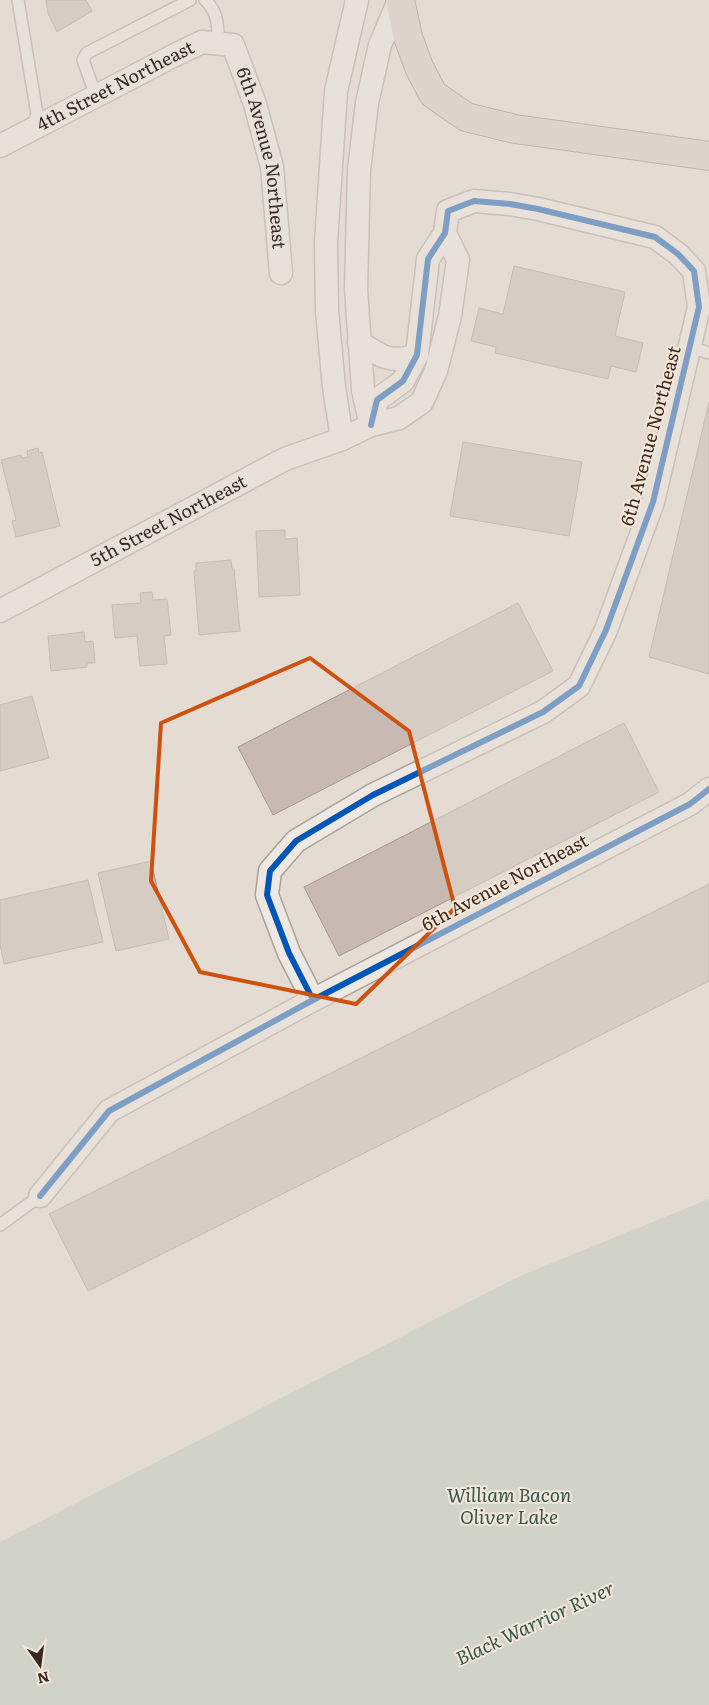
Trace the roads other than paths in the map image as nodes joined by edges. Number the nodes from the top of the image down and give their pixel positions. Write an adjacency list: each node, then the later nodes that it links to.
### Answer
1 (18, 0): 8 (lane)
2 (190, 0): 7 (lane)
3 (205, 0): 6 (lane)
4 (357, 0): 19 (street)
5 (400, 0): 10 (highway); 15 (street)
6 (226, 44): 7 (street, 4th Street Northeast); 12 (street, 6th Avenue Northeast)
7 (96, 96): 8 (street, 4th Street Northeast)
8 (32, 130): 9 (street, 4th Street Northeast)
9 (0, 146)
10 (709, 156)
11 (445, 234): 13 (street, 6th Avenue Northeast); 14 (street, 5th Street Northeast); 16 (street, 6th Avenue Northeast)
12 (281, 273)
13 (424, 286): 14 (street); 17 (street, 6th Avenue Northeast)
14 (455, 288): 18 (street, 5th Street Northeast)
15 (359, 342): 17 (street); 18 (street)
16 (699, 350): 22 (street, 6th Avenue Northeast)
17 (417, 354): 18 (street, 6th Avenue Northeast)
18 (371, 425): 19 (street, 5th Street Northeast)
19 (342, 439): 20 (street, 5th Street Northeast)
20 (0, 611)
21 (709, 789): 22 (street, 6th Avenue Northeast)
22 (314, 1000): 23 (street, 6th Avenue Northeast)
23 (40, 1196): 24 (lane)
24 (0, 1225)

